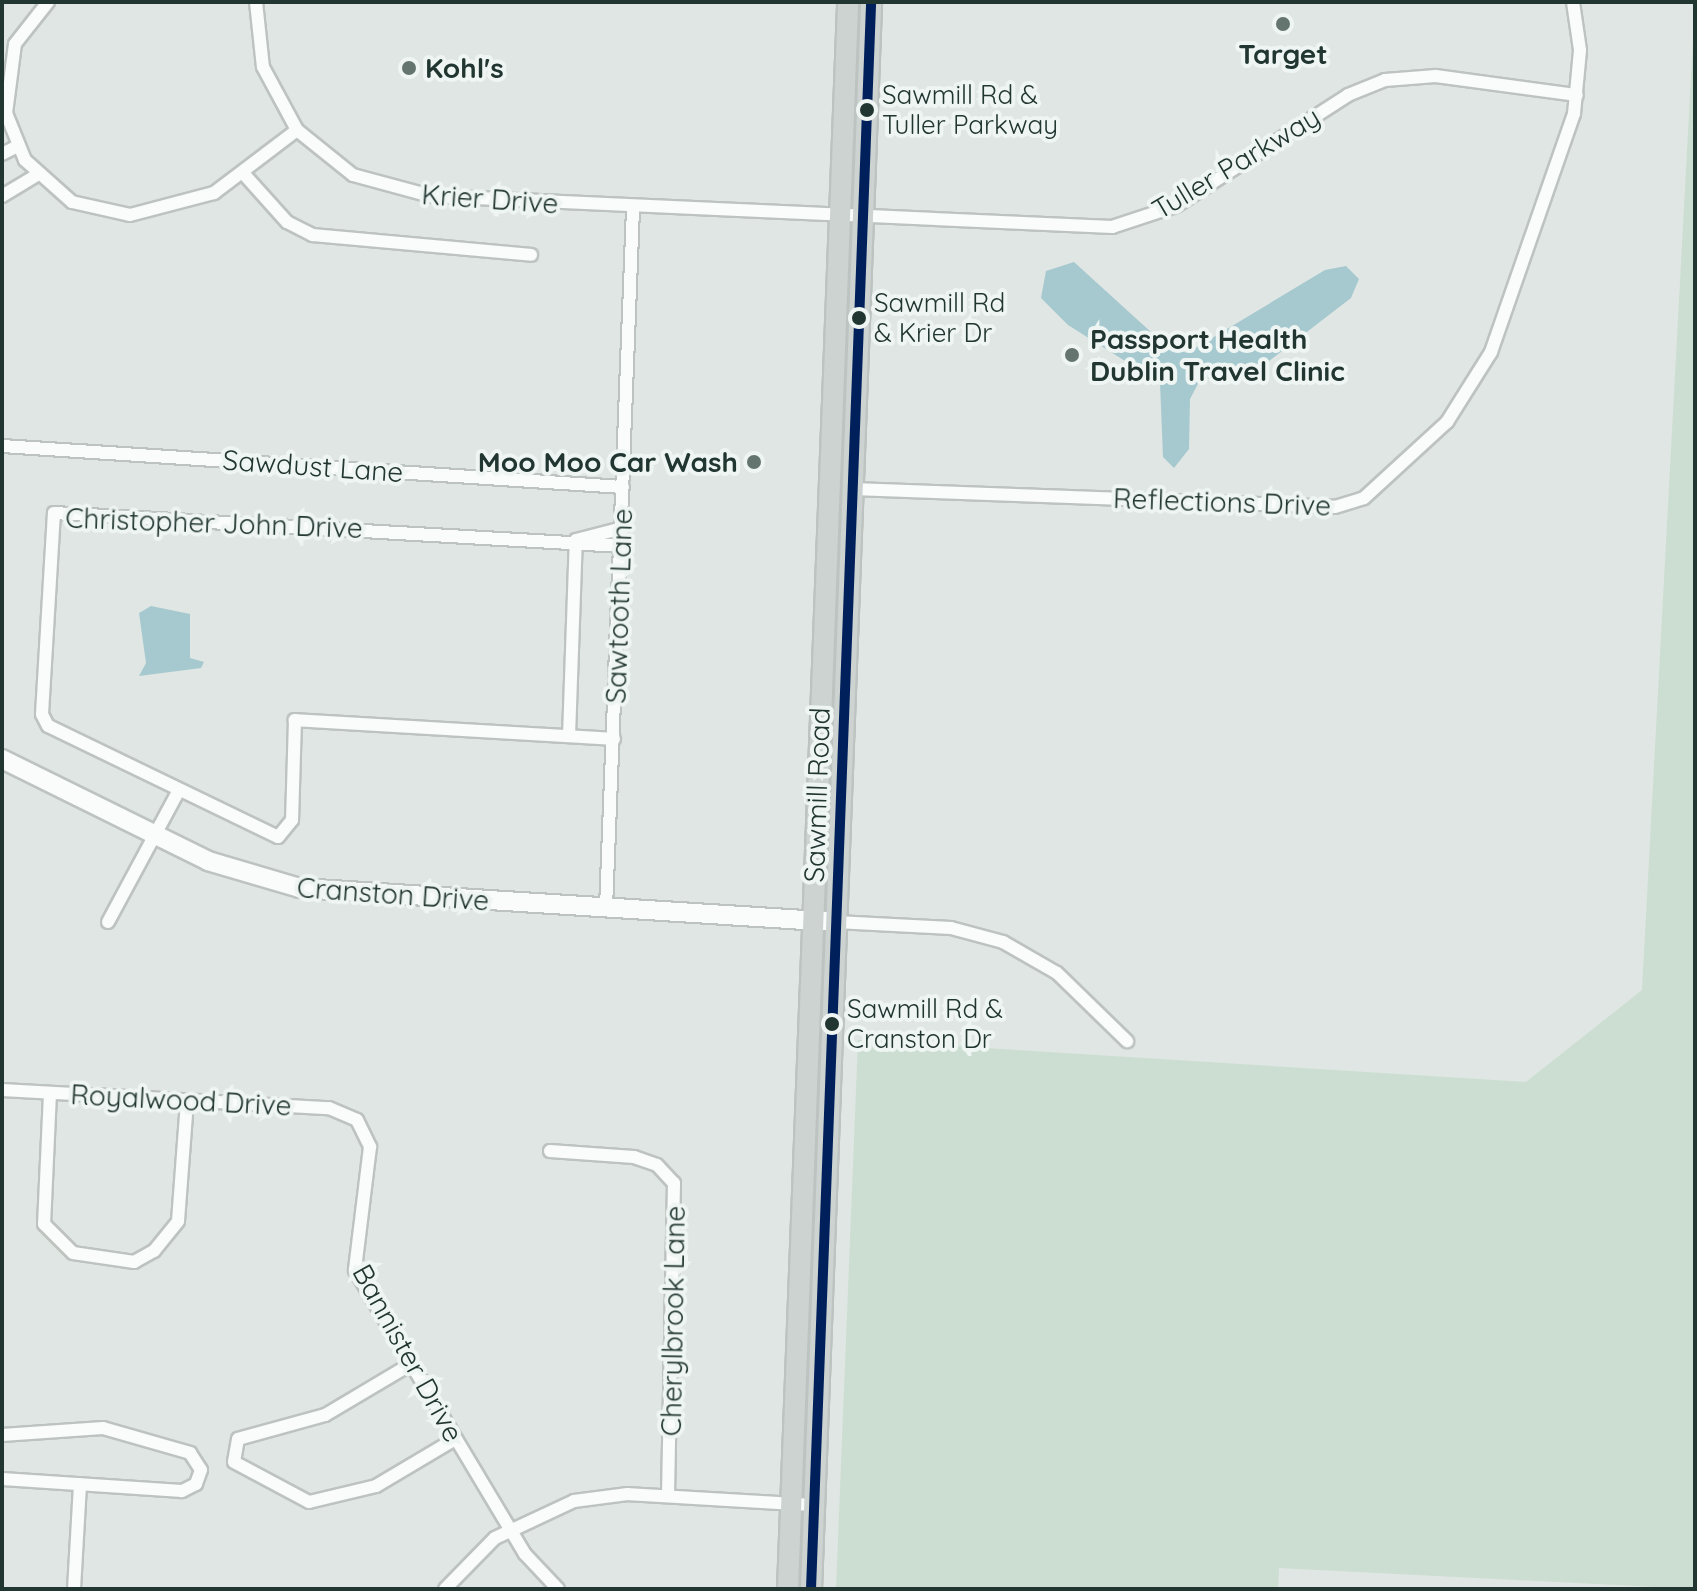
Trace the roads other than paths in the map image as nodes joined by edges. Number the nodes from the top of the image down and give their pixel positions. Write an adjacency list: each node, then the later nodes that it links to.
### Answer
1 (48, 2): 8 (street)
2 (256, 2): 7 (street, Krier Drive)
3 (848, 2): 14 (main road, Sawmill Road)
4 (871, 2): 15 (main road, Sawmill Road)
5 (1573, 2): 6 (street, Reflections Drive)
6 (1577, 95): 15 (street, Tuller Parkway); 19 (street, Reflections Drive)
7 (297, 130): 10 (street); 13 (street, Krier Drive)
8 (18, 146): 9 (street); 11 (street)
9 (2, 154)
10 (243, 173): 11 (street); 16 (street)
11 (37, 175): 12 (street)
12 (2, 196)
13 (633, 207): 14 (street, Krier Drive); 18 (street, Sawtooth Lane)
14 (840, 218): 15 (street, Tuller Parkway); 29 (main road, Sawmill Road)
15 (864, 219): 19 (main road, Sawmill Road)
16 (531, 255)
17 (2, 446): 18 (street, Sawdust Lane)
18 (623, 487): 20 (street, Sawtooth Lane)
19 (853, 489): 31 (main road, Sawmill Road)
20 (623, 528): 21 (street, Christopher John Drive); 22 (street, Sawtooth Lane)
21 (576, 540): 22 (street, Christopher John Drive); 23 (street); 26 (street, Christopher John Drive)
22 (622, 546): 24 (street, Sawtooth Lane)
23 (569, 736): 24 (street); 26 (street)
24 (614, 739): 28 (street, Sawtooth Lane)
25 (2, 759): 27 (street, Cranston Drive)
26 (178, 792): 27 (street)
27 (152, 835): 28 (street, Cranston Drive); 30 (street)
28 (606, 908): 29 (street, Cranston Drive)
29 (812, 920): 31 (street); 44 (main road, Sawmill Road)
30 (108, 922)
31 (836, 922): 32 (street); 45 (main road, Sawmill Road)
32 (1127, 1041)
33 (2, 1090): 34 (street, Royalwood Drive)
34 (50, 1093): 35 (street, Royalwood Drive); 35 (street)
35 (187, 1100): 36 (street, Royalwood Drive)
36 (357, 1120): 38 (street, Bannister Drive)
37 (550, 1151): 43 (street, Cherylbrook Lane)
38 (411, 1364): 40 (street, Bannister Drive); 40 (street)
39 (2, 1435): 42 (street)
40 (455, 1439): 46 (street, Bannister Drive)
41 (2, 1479): 42 (street)
42 (80, 1484): 47 (street)
43 (668, 1496): 44 (street); 46 (street)
44 (791, 1503): 45 (street); 50 (main road, Sawmill Road)
45 (815, 1505): 51 (main road, Sawmill Road)
46 (511, 1529): 48 (street); 49 (street, Bannister Drive)
47 (74, 1589)
48 (445, 1589)
49 (558, 1589)
50 (788, 1589)
51 (811, 1589)

